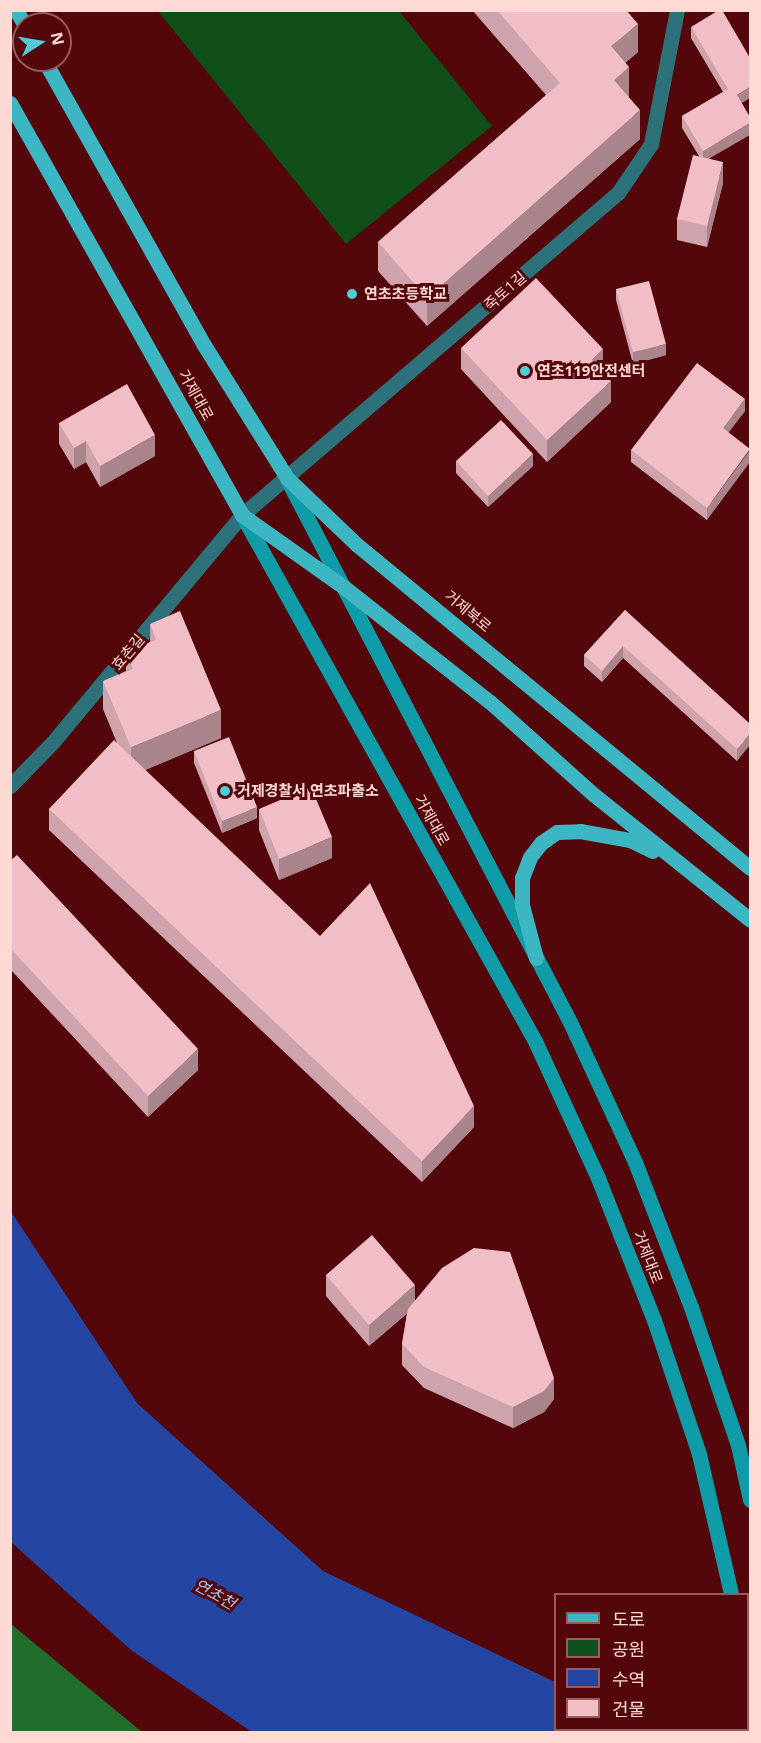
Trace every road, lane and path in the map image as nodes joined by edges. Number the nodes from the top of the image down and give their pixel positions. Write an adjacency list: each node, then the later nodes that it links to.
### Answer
1 (677, 10): 4 (street, 죽토1길)
2 (51, 72): 4 (main road, 거제북로)
3 (10, 103): 5 (main road, 거제대로)
4 (286, 478): 5 (street, 죽토1길); 6 (main road, 거제대로); 9 (main road, 거제북로)
5 (242, 515): 6 (main road); 7 (street, 효촌길); 13 (main road, 거제대로)
6 (345, 588): 8 (main road); 11 (main road, 거제대로)
7 (10, 786)
8 (675, 861): 10 (main road); 11 (main road)
9 (750, 868)
10 (750, 920)
11 (536, 958): 12 (main road, 거제대로)
12 (750, 1500)
13 (731, 1593)

